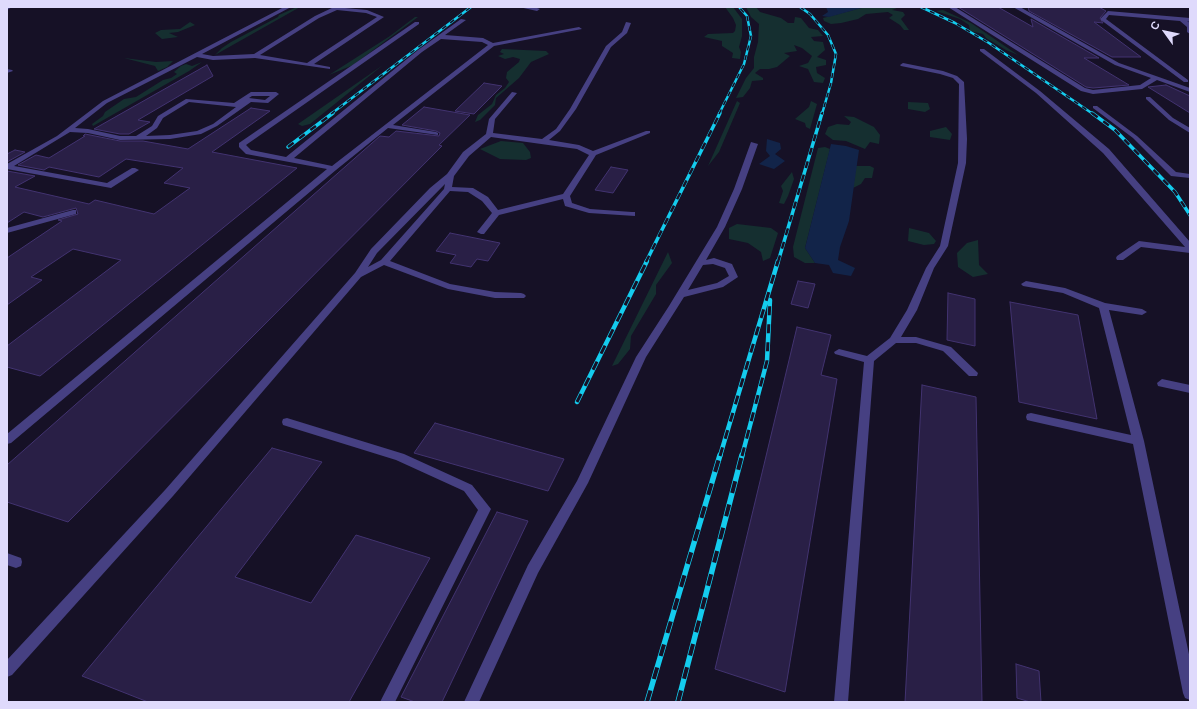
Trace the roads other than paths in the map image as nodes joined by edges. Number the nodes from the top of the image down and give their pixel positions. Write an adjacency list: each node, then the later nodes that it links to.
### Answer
1 (288, 7): 17 (lane)
2 (522, 7): 6 (lane)
3 (951, 7): 22 (lane)
4 (1016, 7): 22 (lane)
5 (337, 8): 18 (lane); 19 (lane)
6 (537, 9)
7 (463, 20): 14 (lane)
8 (1182, 20): 9 (lane); 13 (lane); 23 (lane)
9 (1190, 20)
10 (417, 23): 37 (lane)
11 (628, 23): 34 (lane)
12 (579, 29): 15 (lane)
13 (1190, 32)
14 (441, 37): 15 (lane); 37 (lane)
15 (492, 45): 27 (lane)
16 (982, 50): 50 (lane)
17 (198, 55): 18 (lane); 28 (lane)
18 (255, 56): 19 (lane)
19 (308, 65): 21 (lane)
20 (903, 65): 61 (lane)
21 (328, 68)
22 (1156, 78): 23 (lane)
23 (1188, 80)
24 (514, 93): 32 (lane)
25 (1148, 98): 29 (lane)
26 (1095, 107): 42 (lane)
27 (386, 126): 31 (lane); 39 (lane)
28 (69, 130): 33 (lane); 38 (lane)
29 (1190, 131)
30 (648, 132): 36 (lane)
31 (436, 134)
32 (489, 135): 34 (lane); 41 (lane)
33 (138, 138): 33 (lane)
34 (544, 142): 36 (lane)
35 (754, 144): 54 (lane)
36 (593, 154): 44 (lane)
37 (287, 160): 39 (lane)
38 (7, 167): 40 (lane)
39 (332, 168): 69 (lane)
40 (134, 170)
41 (450, 176): 43 (lane); 55 (lane)
42 (1190, 176)
43 (448, 189): 46 (lane); 53 (lane)
44 (566, 196): 46 (lane); 47 (lane)
45 (73, 212): 48 (lane)
46 (496, 214): 49 (lane)
47 (632, 214)
48 (7, 231)
49 (481, 232)
50 (1190, 247)
51 (1190, 250): 52 (lane)
52 (1120, 258)
53 (384, 262): 55 (lane); 57 (lane)
54 (701, 263): 58 (lane); 58 (lane)
55 (358, 275): 71 (lane)
56 (1026, 284): 59 (lane)
57 (522, 296)
58 (681, 296): 74 (lane)
59 (1103, 306): 60 (lane); 70 (lane)
60 (1142, 312)
61 (894, 340): 63 (lane); 64 (lane)
62 (839, 352): 63 (lane)
63 (869, 360): 75 (lane)
64 (973, 373)
65 (1162, 383): 66 (lane)
66 (1190, 389)
67 (1031, 417): 70 (lane)
68 (287, 422): 73 (lane)
69 (7, 440)
70 (1138, 441): 72 (lane)
71 (7, 670)
72 (1190, 693)
73 (387, 702)
74 (471, 702)
75 (841, 702)

